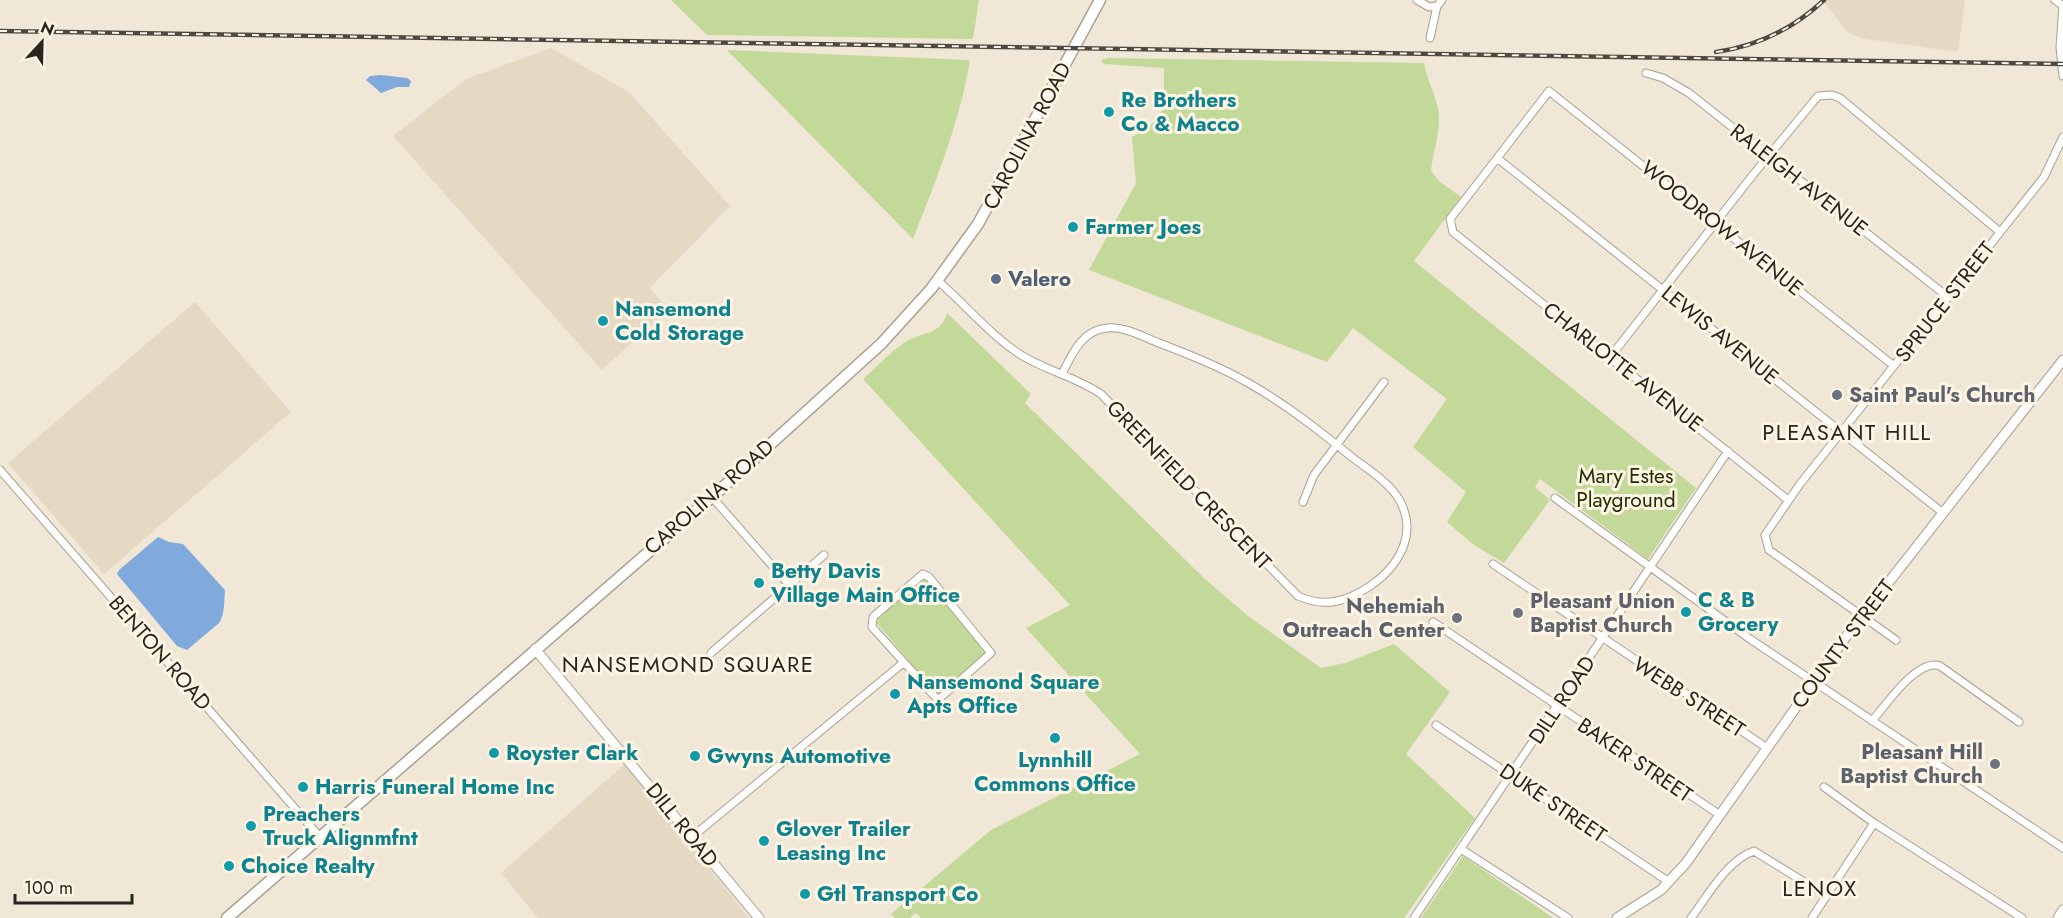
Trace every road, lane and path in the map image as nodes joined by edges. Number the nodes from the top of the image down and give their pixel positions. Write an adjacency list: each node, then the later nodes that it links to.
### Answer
1 (1100, 0): 15 (main road, CAROLINA ROAD)
2 (1417, 0): 4 (street)
3 (2055, 0): 5 (street)
4 (1439, 3): 6 (street)
5 (2063, 5): 8 (street)
6 (1430, 38)
7 (1646, 74): 11 (street, RALEIGH AVENUE)
8 (2063, 76)
9 (2063, 136): 10 (street, SPRUCE STREET)
10 (2061, 149): 14 (street, SPRUCE STREET)
11 (1768, 155): 13 (street); 14 (street); 17 (street, RALEIGH AVENUE)
12 (1497, 158): 13 (street, WOODROW AVENUE); 16 (street, LEWIS AVENUE); 18 (street, CHARLOTTE AVENUE)
13 (1715, 222): 16 (street); 20 (street, WOODROW AVENUE)
14 (2000, 232): 17 (street, SPRUCE STREET)
15 (938, 281): 21 (street, GREENFIELD CRESCENT); 27 (main road, CAROLINA ROAD)
16 (1662, 289): 18 (street); 23 (street, LEWIS AVENUE)
17 (1948, 297): 20 (street, SPRUCE STREET)
18 (1611, 356): 25 (street, CHARLOTTE AVENUE)
19 (2063, 360): 31 (street, COUNTY STREET)
20 (1894, 366): 23 (street, SPRUCE STREET)
21 (1062, 374): 24 (street, GREENFIELD CRESCENT); 24 (street, GREENFIELD CRESCENT)
22 (1384, 382): 24 (street)
23 (1842, 432): 29 (street, SPRUCE STREET); 31 (street, LEWIS AVENUE)
24 (1337, 445): 30 (street)
25 (1728, 451): 29 (street, CHARLOTTE AVENUE); 34 (street, DILL ROAD)
26 (0, 470): 53 (street, BENTON ROAD)
27 (712, 497): 35 (street); 40 (main road, CAROLINA ROAD)
28 (1555, 498): 34 (street)
29 (1788, 500): 36 (street, SPRUCE STREET)
30 (1303, 502)
31 (1943, 513): 36 (street, COUNTY STREET)
32 (824, 555): 35 (street)
33 (1493, 564): 38 (street, WEBB STREET)
34 (1651, 568): 38 (street, DILL ROAD); 43 (street)
35 (790, 586): 41 (street)
36 (1863, 615): 39 (street); 43 (street, COUNTY STREET)
37 (1433, 622): 44 (street, BAKER STREET)
38 (1603, 640): 44 (street, DILL ROAD); 48 (street, WEBB STREET)
39 (1896, 640)
40 (535, 649): 53 (main road, CAROLINA ROAD); 54 (street, DILL ROAD)
41 (711, 652)
42 (903, 663): 42 (street); 54 (street)
43 (1814, 682): 45 (street); 48 (street, COUNTY STREET)
44 (1557, 708): 49 (street, DILL ROAD); 51 (street, BAKER STREET)
45 (1872, 721): 46 (street); 55 (street)
46 (2019, 722)
47 (1436, 725): 49 (street, DUKE STREET)
48 (1767, 748): 51 (street, COUNTY STREET)
49 (1510, 776): 56 (street, DILL ROAD); 57 (street, DUKE STREET)
50 (1824, 787): 52 (street)
51 (1720, 816): 57 (street, COUNTY STREET)
52 (1874, 823): 58 (street); 67 (street)
53 (320, 836): 60 (main road, CAROLINA ROAD)
54 (692, 837): 61 (street, DILL ROAD)
55 (2063, 848)
56 (1461, 849): 62 (street, DILL ROAD); 63 (street)
57 (1669, 882): 64 (street, COUNTY STREET)
58 (1827, 896): 65 (street); 66 (street)
59 (2063, 910): 68 (street)
60 (226, 918)
61 (759, 918)
62 (1414, 918)
63 (1568, 918)
64 (1617, 918)
65 (1691, 918)
66 (1812, 918)
67 (2022, 918)
68 (2058, 918)

